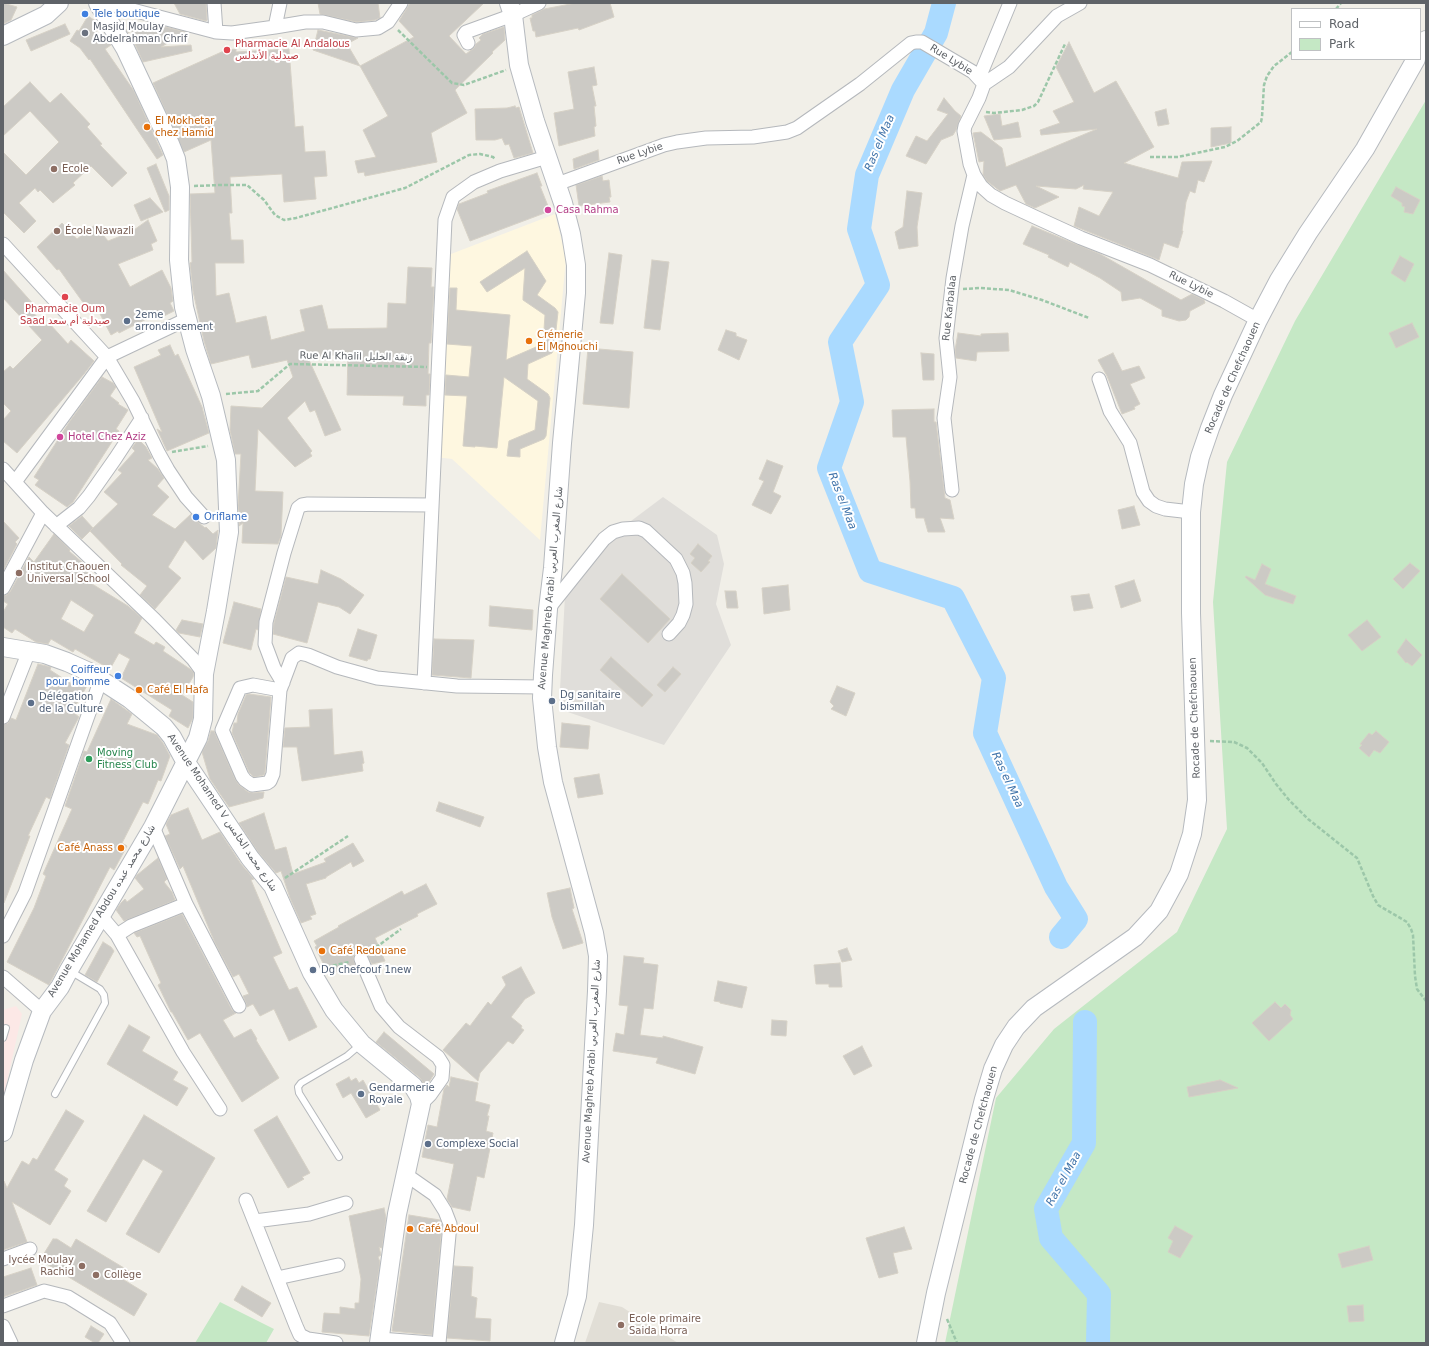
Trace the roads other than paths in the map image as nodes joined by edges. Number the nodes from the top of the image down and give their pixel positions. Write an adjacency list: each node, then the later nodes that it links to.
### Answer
1 (59, 3): 13 (street)
2 (98, 3): 23 (street, Avenue Mohamed Abdou شارع محمد عبده)
3 (106, 3): 12 (street)
4 (214, 3): 12 (street)
5 (280, 3): 11 (street)
6 (401, 3): 11 (street)
7 (539, 3): 10 (street)
8 (1010, 3): 18 (street)
9 (1080, 3): 18 (street)
10 (511, 9): 15 (street); 19 (street, Avenue Maghreb Arabi شارع المغرب العربي)
11 (275, 27): 12 (street)
12 (216, 32)
13 (3, 36)
14 (1426, 40): 16 (street)
15 (468, 42)
16 (1421, 49)
17 (1415, 60): 24 (street, Rocade de Chefchaouen)
18 (979, 78): 20 (street, Rue Lybie); 21 (street, Rue Lybie)
19 (547, 157): 21 (street, Avenue Maghreb Arabi شارع المغرب العربي); 31 (street)
20 (974, 175): 24 (street, Rue Lybie); 30 (street, Rue Karbalaa)
21 (557, 184): 37 (street, Avenue Maghreb Arabi شارع المغرب العربي)
22 (3, 244): 25 (street)
23 (187, 319): 25 (street); 41 (street, Avenue Mohamed Abdou شارع محمد عبده)
24 (1258, 320): 32 (street, Rocade de Chefchaouen)
25 (107, 357): 27 (street); 29 (street)
26 (1099, 379): 32 (street)
27 (142, 418): 34 (street); 35 (street)
28 (3, 469): 29 (street)
29 (15, 482): 33 (street)
30 (952, 490)
31 (432, 505): 43 (street); 44 (street)
32 (1190, 512): 83 (street, Rocade de Chefchaouen)
33 (43, 513): 35 (street); 36 (street)
34 (204, 517)
35 (56, 526): 41 (street)
36 (3, 588)
37 (548, 609): 38 (street); 45 (street, Avenue Maghreb Arabi شارع المغرب العربي)
38 (669, 634)
39 (3, 647): 40 (street, Avenue Mohamed V شارع محمد الخامس)
40 (29, 651): 42 (street, Avenue Mohamed V شارع محمد الخامس); 46 (street)
41 (204, 674): 47 (street, Avenue Mohamed Abdou شارع محمد عبده)
42 (100, 680): 47 (street, Avenue Mohamed V شارع محمد الخامس); 52 (street)
43 (424, 683): 44 (street); 45 (street)
44 (281, 686): 44 (street)
45 (542, 687): 82 (street, Avenue Maghreb Arabi شارع المغرب العربي)
46 (3, 717)
47 (185, 761): 48 (street, Avenue Mohamed Abdou شارع محمد عبده); 60 (street, Avenue Mohamed V شارع محمد الخامس)
48 (153, 827): 49 (street); 50 (street, Avenue Mohamed Abdou شارع محمد عبده)
49 (186, 904): 51 (street); 56 (street)
50 (101, 916): 51 (street); 54 (street, Avenue Mohamed Abdou شارع محمد عبده)
51 (118, 935): 63 (street)
52 (3, 936)
53 (361, 959): 62 (street)
54 (69, 970): 57 (street, Avenue Mohamed Abdou شارع محمد عبده); 61 (lane)
55 (3, 977): 57 (street)
56 (239, 1006)
57 (42, 1011): 64 (street, Avenue Mohamed Abdou شارع محمد عبده)
58 (6, 1028): 59 (lane)
59 (3, 1038)
60 (362, 1044): 62 (street, Avenue Mohamed V شارع محمد الخامس); 65 (lane)
61 (55, 1094)
62 (421, 1104): 66 (street)
63 (220, 1109)
64 (3, 1132)
65 (339, 1157)
66 (405, 1174): 76 (street); 81 (street)
67 (246, 1200): 69 (street)
68 (346, 1203): 69 (street)
69 (255, 1221): 73 (street)
70 (30, 1249): 71 (street)
71 (3, 1259)
72 (338, 1266): 73 (street)
73 (277, 1278): 79 (street)
74 (3, 1306): 78 (street)
75 (3, 1326): 77 (street)
76 (380, 1341): 80 (street)
77 (11, 1343)
78 (123, 1343)
79 (336, 1343)
80 (431, 1343)
81 (439, 1343)
82 (564, 1343)
83 (926, 1343)

